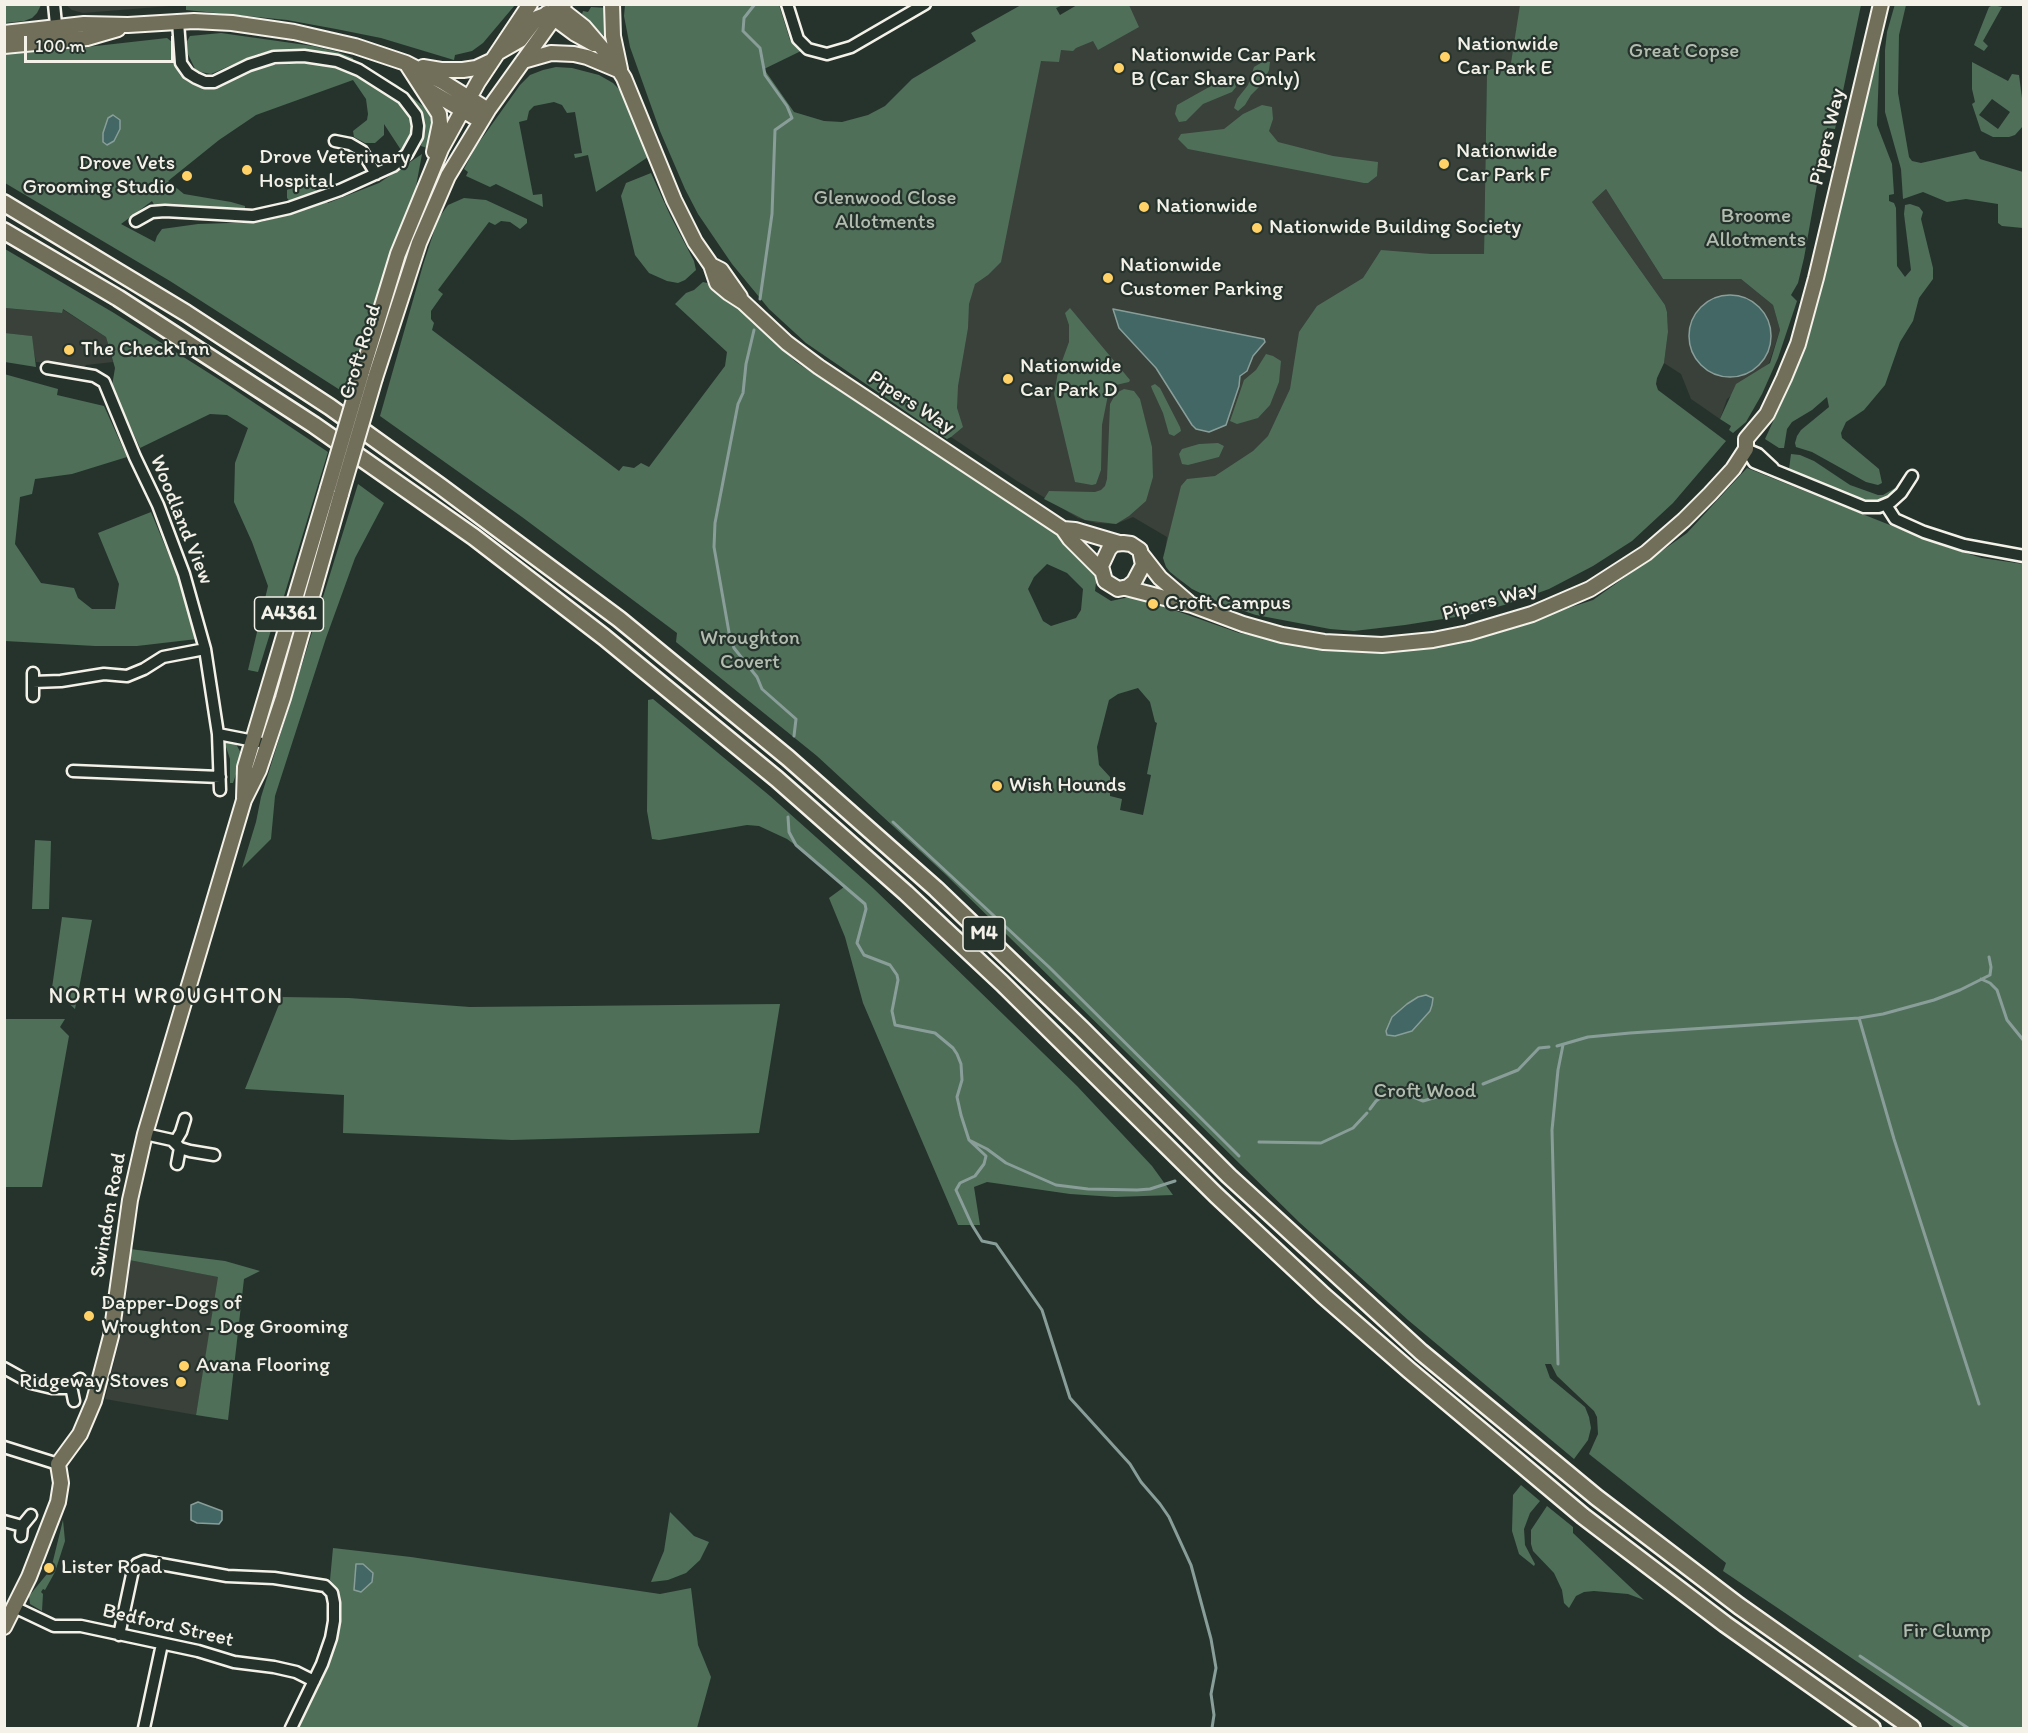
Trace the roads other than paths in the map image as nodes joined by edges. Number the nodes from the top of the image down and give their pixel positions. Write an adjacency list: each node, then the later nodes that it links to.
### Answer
1 (54, 4): 11 (street)
2 (530, 4): 13 (main road, Croft Road / A4361)
3 (536, 4): 8 (main road, Pipers Way)
4 (612, 4): 16 (main road)
5 (787, 4): 6 (street)
6 (925, 4)
7 (1881, 4): 27 (main road, Pipers Way)
8 (557, 11): 13 (main road); 14 (main road, Croft Road / A4361); 16 (main road, Pipers Way)
9 (178, 22): 11 (main road); 15 (main road); 21 (street)
10 (4, 33): 11 (main road)
11 (57, 34): 12 (main road)
12 (4, 46)
13 (494, 57): 15 (main road); 18 (main road, Croft Road / A4361)
14 (523, 61): 16 (main road); 19 (main road, Croft Road / A4361)
15 (406, 63): 17 (main road); 18 (main road)
16 (620, 71): 30 (main road, Pipers Way)
17 (419, 84): 18 (main road); 22 (main road)
18 (465, 104): 19 (main road); 22 (main road, Croft Road / A4361)
19 (484, 115): 41 (main road, Croft Road / A4361, bridge)
20 (335, 141): 21 (street)
21 (376, 174): 24 (street)
22 (429, 175): 40 (main road, Croft Road / A4361, bridge)
23 (4, 203): 67 (highway, M4)
24 (136, 221)
25 (4, 231): 66 (highway, M4)
26 (47, 368): 37 (street, Woodland View)
27 (1746, 449): 29 (street); 36 (main road, Pipers Way)
28 (1912, 476): 29 (street)
29 (1886, 505): 33 (street)
30 (1063, 529): 31 (main road, Pipers Way); 34 (main road, Pipers Way)
31 (1119, 543): 32 (main road); 34 (main road)
32 (1142, 555): 35 (main road); 36 (main road, Pipers Way)
33 (2024, 556)
34 (1101, 570): 35 (main road)
35 (1126, 588): 36 (main road, Pipers Way)
36 (1192, 605)
37 (205, 649): 38 (street); 39 (street, Woodland View)
38 (33, 696)
39 (218, 734): 40 (street); 43 (street, Woodland View)
40 (252, 740): 41 (street); 45 (main road, Swindon Road / A4361)
41 (269, 744): 45 (main road, Swindon Road / A4361)
42 (73, 771): 43 (street)
43 (220, 777): 44 (street, Woodland View)
44 (220, 790)
45 (244, 800): 47 (main road, Swindon Road / A4361)
46 (185, 1119): 48 (street)
47 (146, 1134): 48 (street); 56 (main road, Swindon Road / A4361)
48 (178, 1145): 49 (street); 50 (street)
49 (214, 1155)
50 (177, 1164)
51 (4, 1368): 53 (street)
52 (80, 1379): 53 (street)
53 (69, 1388): 54 (street)
54 (74, 1401)
55 (4, 1447): 56 (street)
56 (58, 1464): 59 (main road)
57 (31, 1515): 58 (street)
58 (4, 1521)
59 (14, 1607): 60 (main road); 61 (street, Bedford Street)
60 (4, 1627)
61 (119, 1635): 62 (street, Bedford Street); 63 (street)
62 (162, 1644): 63 (street, Bedford Street); 64 (street)
63 (314, 1681): 65 (street)
64 (147, 1728)
65 (291, 1728)
66 (1872, 1728)
67 (1912, 1728)

